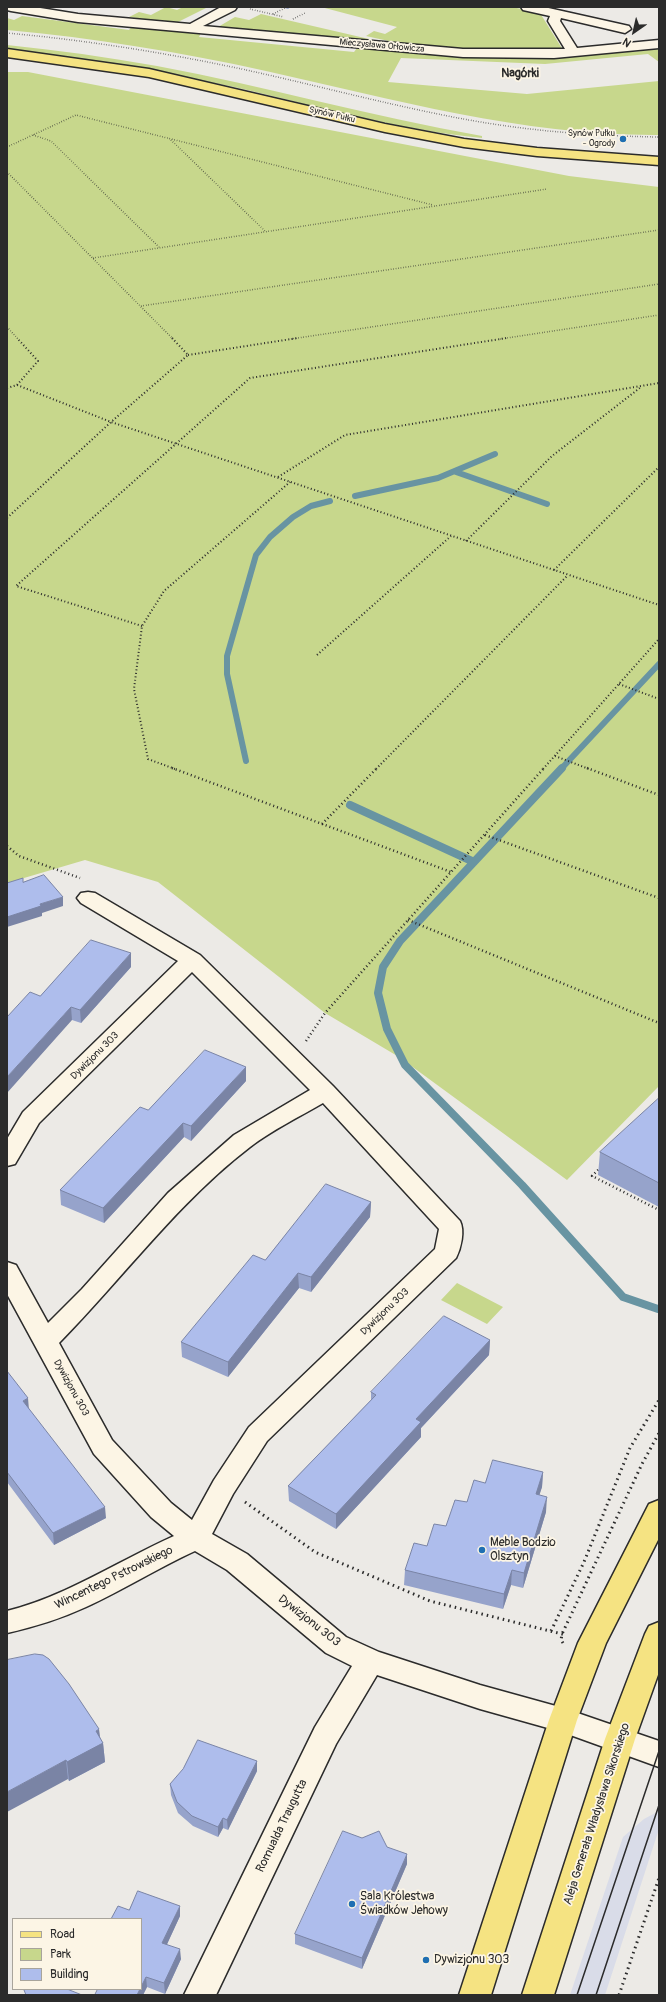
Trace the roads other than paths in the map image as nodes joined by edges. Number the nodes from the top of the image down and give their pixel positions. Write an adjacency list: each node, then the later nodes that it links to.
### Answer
1 (11, 7): 6 (street, Mieczysława Orłowicza)
2 (100, 7): 6 (street)
3 (231, 7): 7 (street)
4 (527, 7): 5 (street)
5 (557, 14): 8 (street); 11 (street)
6 (78, 18): 7 (street, Mieczysława Orłowicza)
7 (192, 29): 11 (street, Mieczysława Orłowicza)
8 (625, 29)
9 (7, 41): 13 (main road)
10 (659, 44): 11 (street, Mieczysława Orłowicza)
11 (574, 52)
12 (7, 53): 16 (main road, Synów Pułku)
13 (173, 65)
14 (520, 137): 15 (main road)
15 (659, 148)
16 (659, 161)
17 (88, 898): 18 (street, Dywizjonu 303)
18 (192, 960): 19 (street, Dywizjonu 303); 20 (street, Dywizjonu 303)
19 (325, 1091): 22 (street); 24 (street, Dywizjonu 303)
20 (7, 1158)
21 (7, 1271): 22 (street, Dywizjonu 303)
22 (46, 1341): 24 (street, Dywizjonu 303)
23 (659, 1511): 28 (main road)
24 (196, 1538): 25 (street, Wincentego Pstrowskiego); 27 (street, Dywizjonu 303)
25 (7, 1622)
26 (659, 1634): 29 (main road, Aleja Generała Władysława Sikorskiego)
27 (370, 1661): 28 (street, Dywizjonu 303); 31 (street, Romualda Traugutta)
28 (563, 1720): 29 (street); 32 (main road)
29 (620, 1739): 30 (street); 33 (main road, Aleja Generała Władysława Sikorskiego)
30 (659, 1754)
31 (200, 1995)
32 (475, 1995)
33 (538, 1995)

